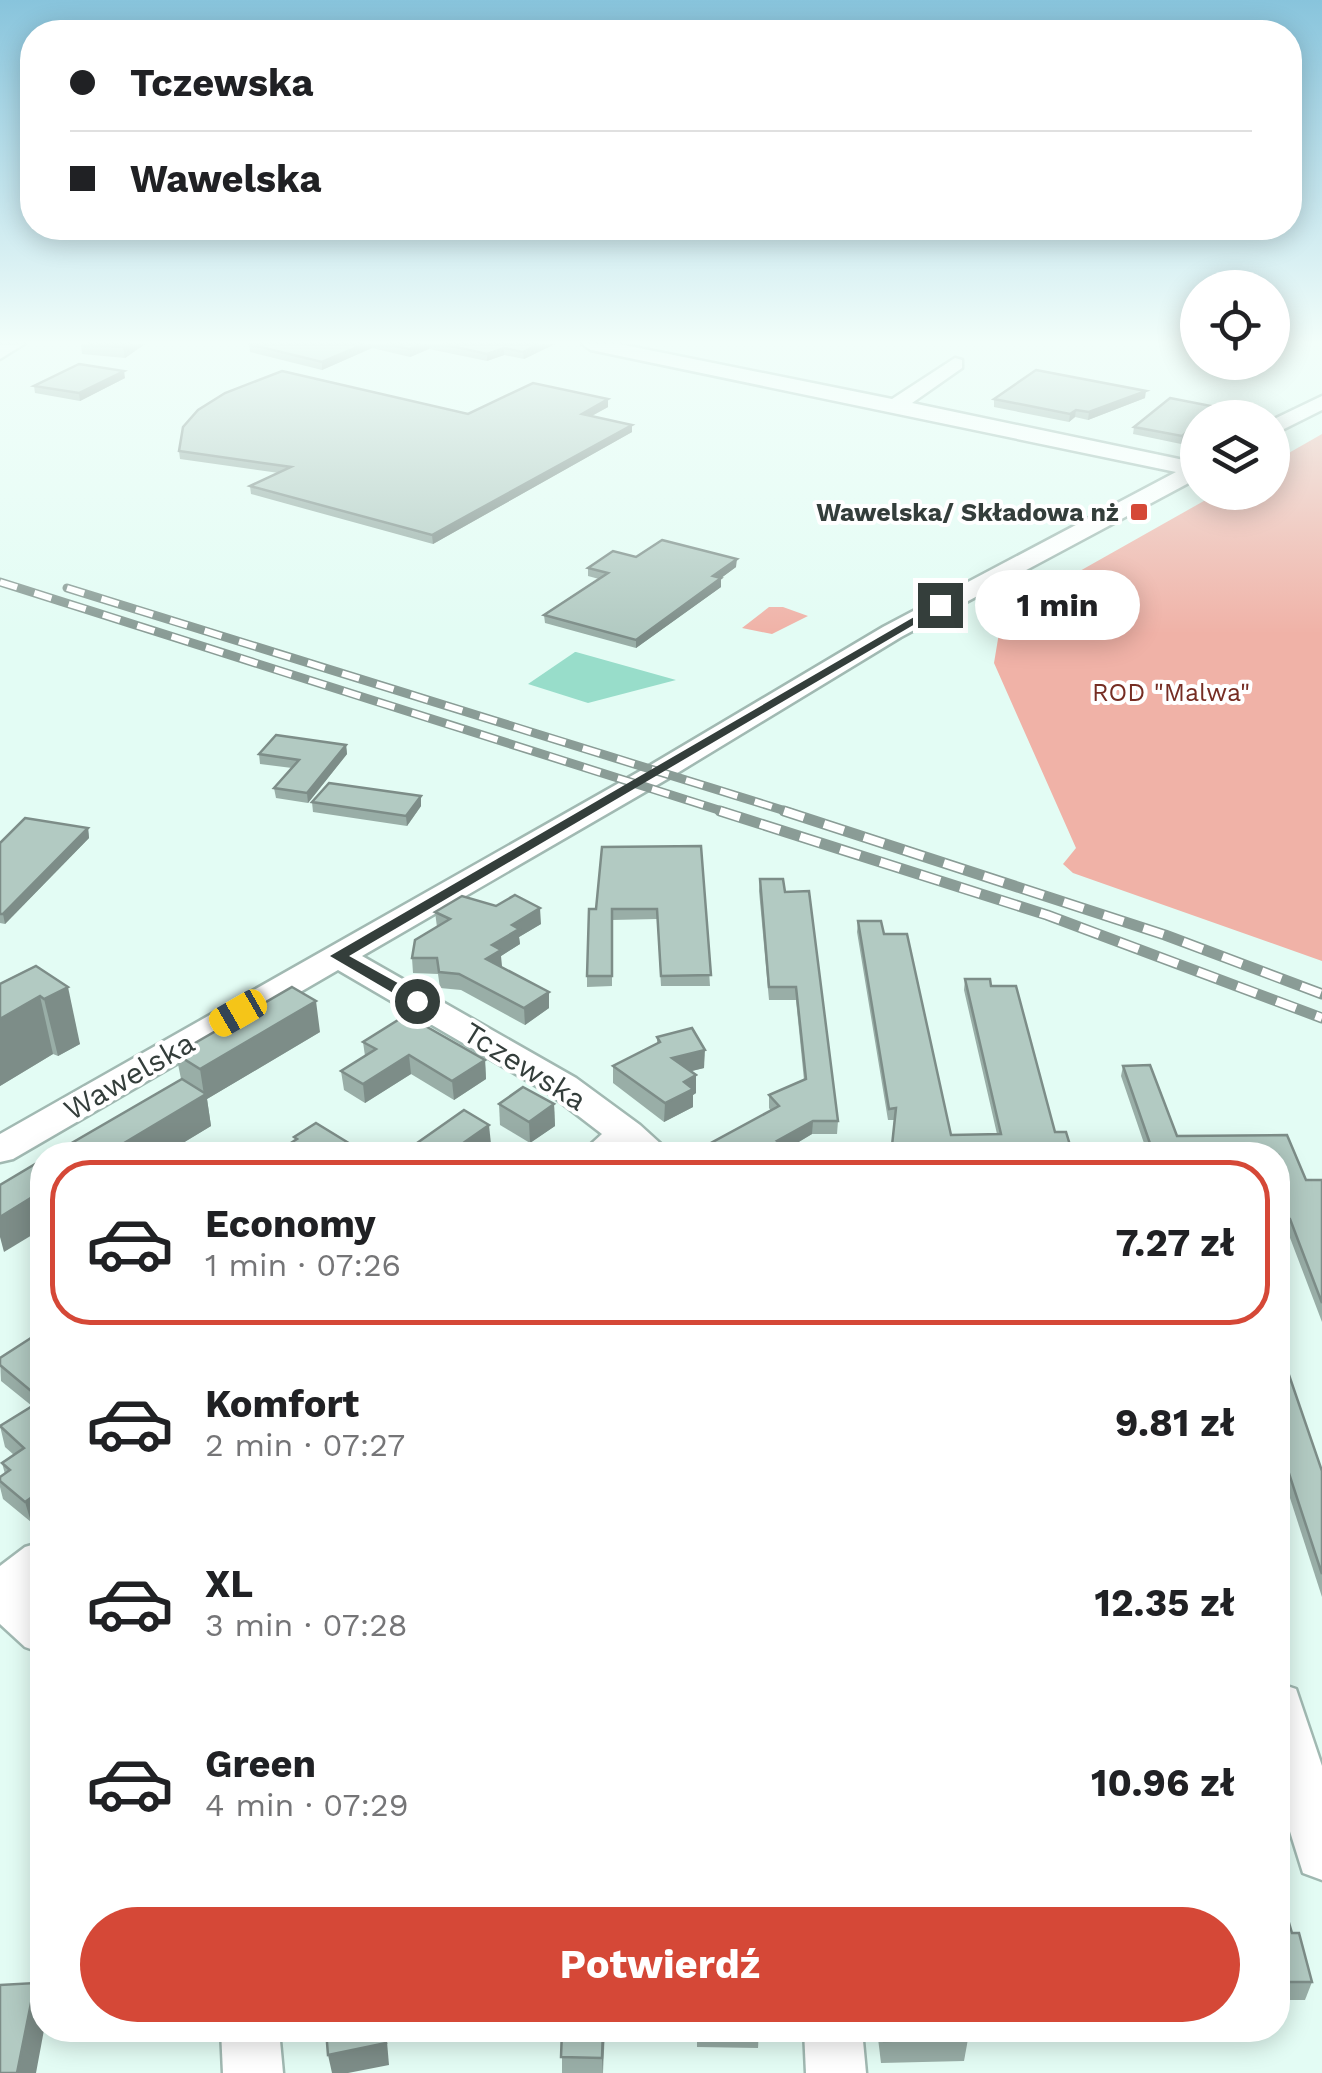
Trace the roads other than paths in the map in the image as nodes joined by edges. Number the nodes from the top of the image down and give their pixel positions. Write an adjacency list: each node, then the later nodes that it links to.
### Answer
1 (1058, 441): 2 (street)
2 (1180, 467)
3 (1180, 478): 4 (street, Wawelska)
4 (338, 956): 5 (street, Tczewska); 6 (street, Wawelska)
5 (619, 1142)
6 (0, 1150)
7 (30, 1571): 8 (street)
8 (0, 1593): 9 (street)
9 (30, 1621)
10 (1290, 1746): 11 (street)
11 (1322, 1855)
12 (251, 2042): 14 (street)
13 (834, 2042): 15 (street)
14 (253, 2073)
15 (836, 2073)

